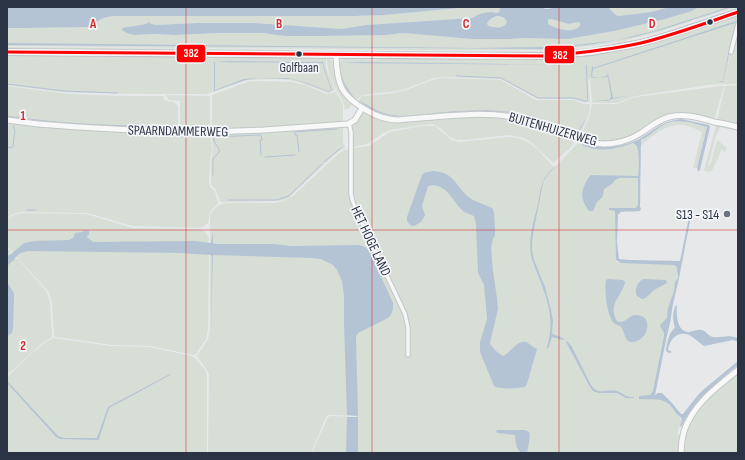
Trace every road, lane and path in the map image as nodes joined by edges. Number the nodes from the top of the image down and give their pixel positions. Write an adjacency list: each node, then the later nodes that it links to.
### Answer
1 (738, 10): 5 (main road)
2 (738, 24): 4 (street)
3 (7, 52): 5 (main road)
4 (730, 52)
5 (336, 55): 6 (street, BUITENHUIZERWEG)
6 (362, 108): 8 (street); 9 (street, BUITENHUIZERWEG)
7 (7, 120): 8 (street, SPAARNDAMMERWEG)
8 (349, 123): 10 (street, HET HOGE LAND)
9 (738, 127)
10 (408, 355)
11 (738, 370): 12 (street)
12 (681, 453)

